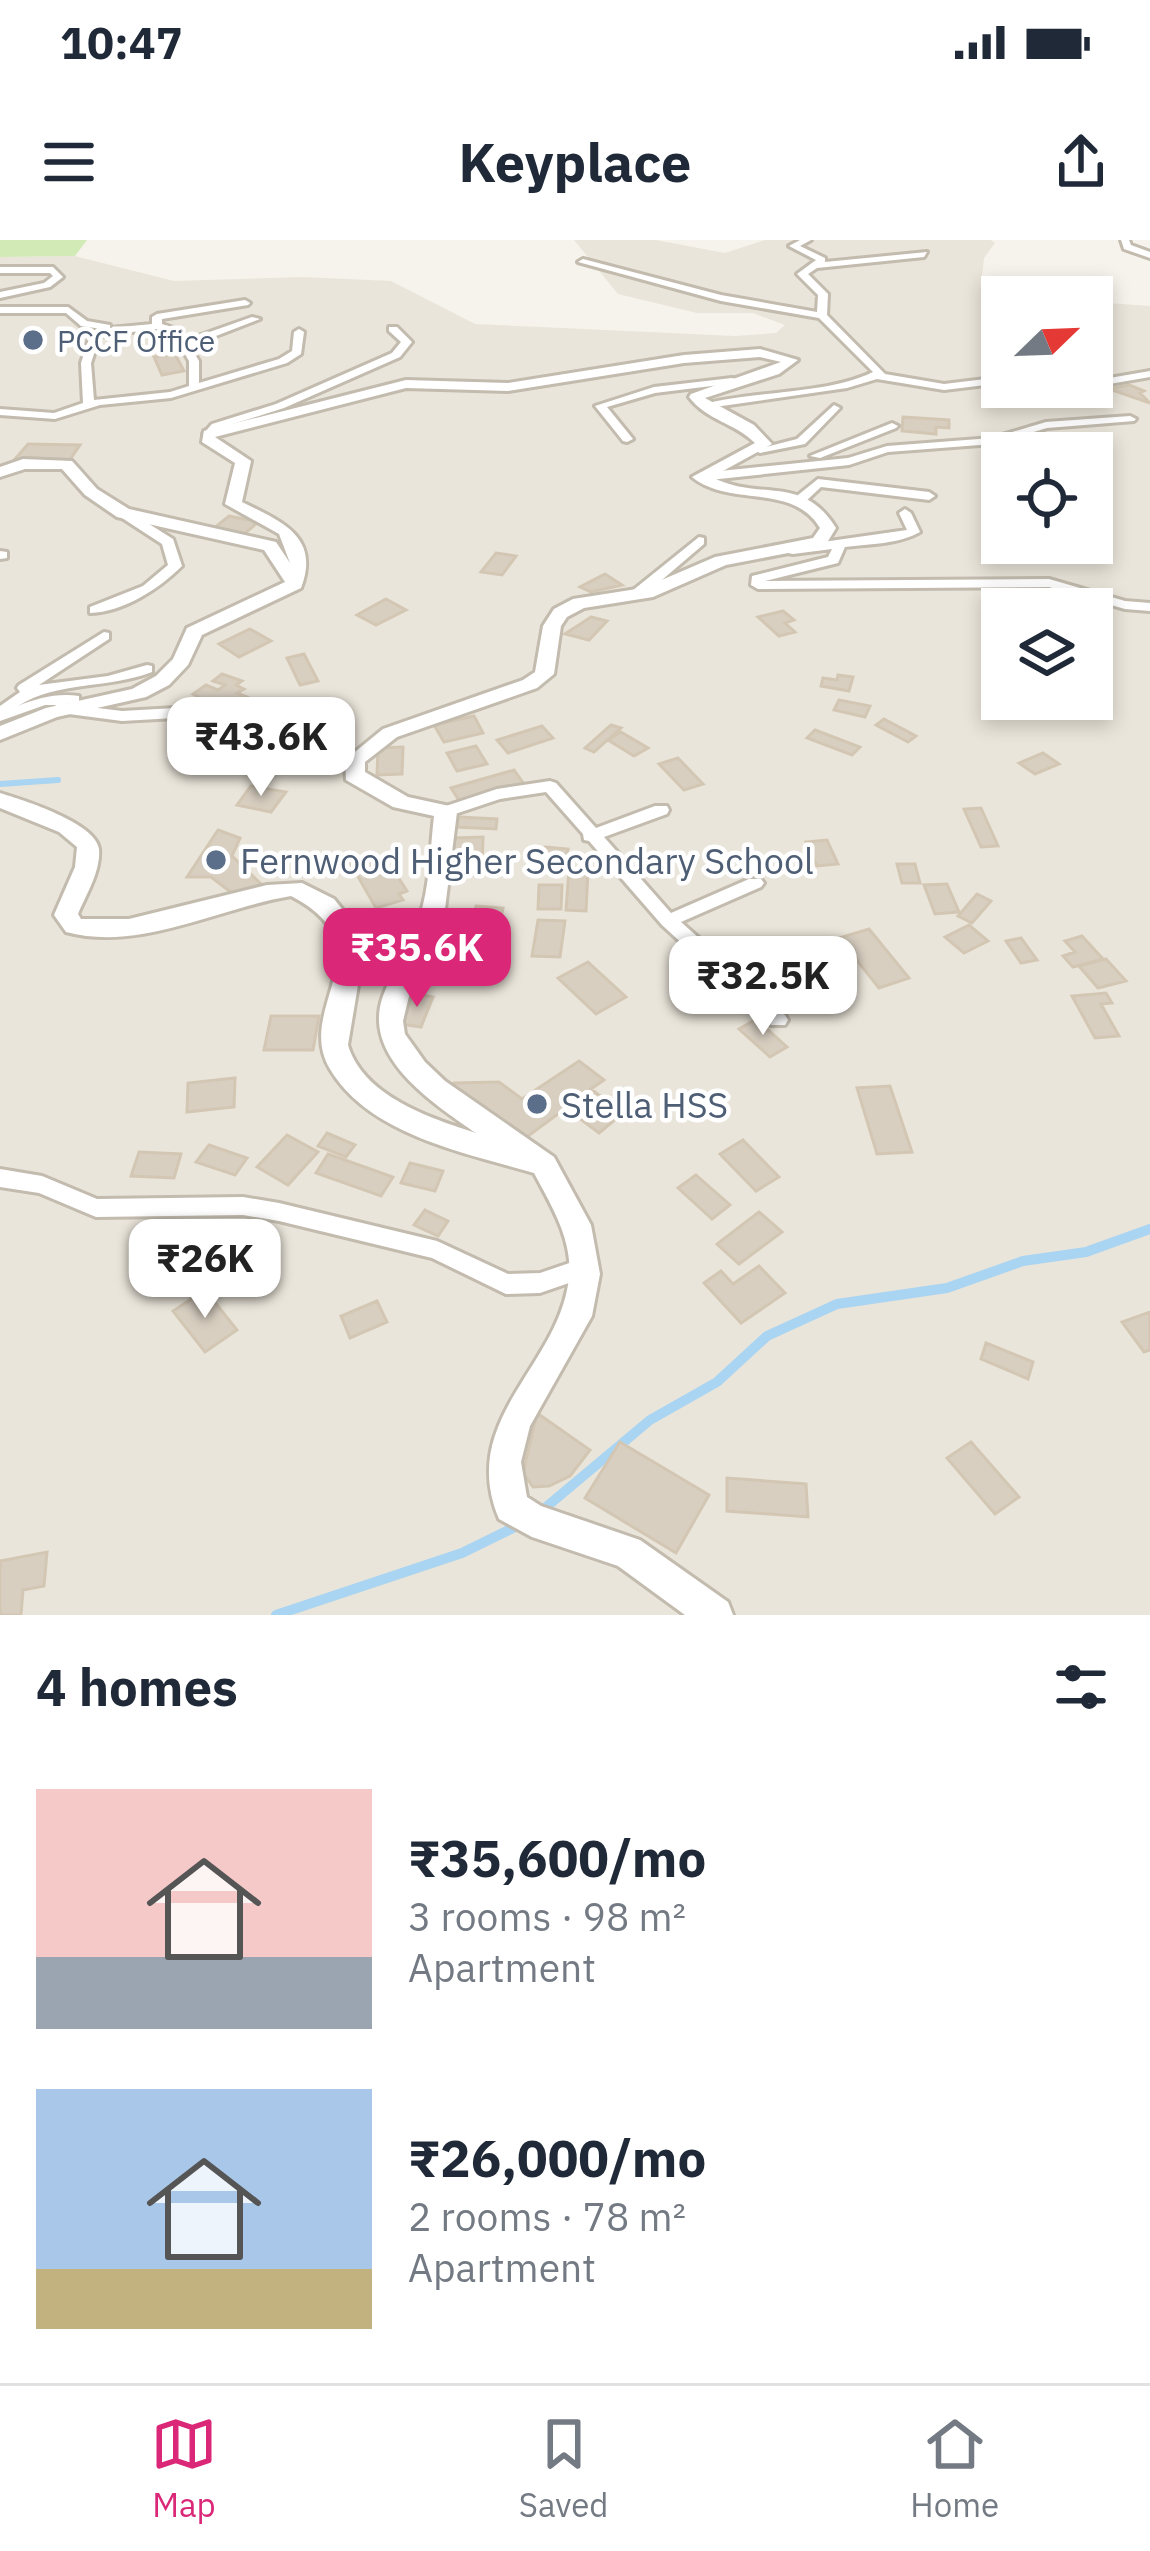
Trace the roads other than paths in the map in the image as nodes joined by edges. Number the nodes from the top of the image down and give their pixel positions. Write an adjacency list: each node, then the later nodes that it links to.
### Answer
1 (806, 240): 6 (street)
2 (1125, 240): 4 (street)
3 (924, 254): 6 (street)
4 (1150, 255)
5 (583, 262): 11 (street)
6 (817, 265): 11 (street)
7 (0, 270): 8 (street)
8 (0, 295)
9 (245, 303): 13 (street)
10 (0, 310): 13 (street)
11 (822, 316): 18 (street)
12 (255, 319): 16 (street)
13 (152, 326): 16 (street); 23 (street)
14 (393, 329): 29 (street)
15 (299, 332): 22 (street)
16 (187, 344): 22 (street)
17 (1150, 374): 19 (street)
18 (878, 376): 21 (street); 24 (street)
19 (1113, 380)
20 (732, 381): 24 (street); 29 (street); 30 (street)
21 (981, 383)
22 (194, 388): 23 (street)
23 (89, 405): 26 (street)
24 (705, 407): 31 (street)
25 (834, 408): 31 (street)
26 (0, 412)
27 (1130, 419): 32 (street)
28 (892, 426): 32 (street)
29 (209, 434): 42 (street)
30 (627, 439)
31 (760, 450): 34 (street)
32 (771, 470): 34 (street)
33 (0, 472): 37 (street)
34 (700, 477): 36 (street)
35 (929, 496): 36 (street)
36 (802, 498): 41 (street)
37 (123, 513): 42 (street); 45 (street)
38 (905, 513): 40 (street)
39 (699, 541): 43 (street)
40 (839, 547): 41 (street); 44 (street)
41 (793, 550): 43 (street)
42 (295, 584): 49 (street)
43 (637, 594): 56 (street)
44 (1150, 608)
45 (95, 610)
46 (104, 636): 48 (street)
47 (148, 669): 48 (street)
48 (21, 692): 52 (street)
49 (109, 701): 50 (street); 52 (street)
50 (56, 707): 51 (street); 53 (street)
51 (229, 710)
52 (0, 717)
53 (0, 734)
54 (0, 800): 61 (street)
55 (661, 810): 57 (street)
56 (446, 812): 57 (street); 61 (street)
57 (590, 836): 59 (street)
58 (755, 883): 59 (street)
59 (668, 921): 60 (street)
60 (778, 1020)
61 (544, 1165): 63 (street)
62 (0, 1178): 63 (street)
63 (587, 1268): 64 (street)
64 (715, 1615)

